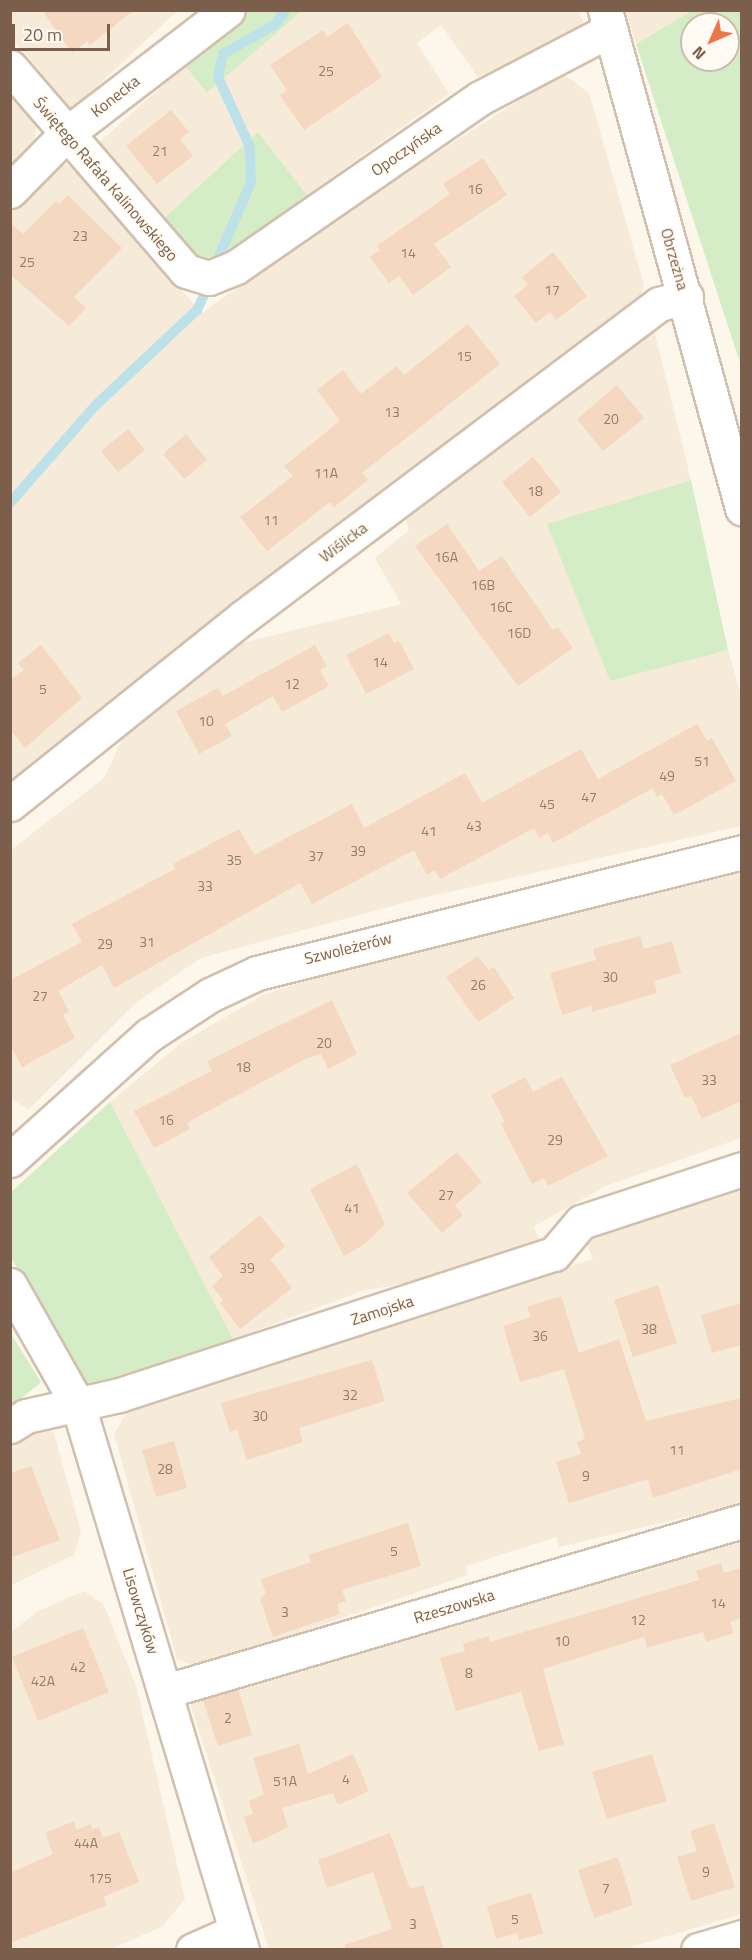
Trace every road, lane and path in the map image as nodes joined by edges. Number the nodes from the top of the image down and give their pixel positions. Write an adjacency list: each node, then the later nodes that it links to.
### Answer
1 (228, 10): 4 (street, Konecka)
2 (608, 20): 6 (street, Opoczyńska); 7 (street, Obrzeżna)
3 (10, 67): 4 (street, Świętego Rafała Kalinowskiego)
4 (65, 135): 5 (street, Konecka); 6 (street, Świętego Rafała Kalinowskiego)
5 (10, 191)
6 (209, 278)
7 (686, 297): 8 (street, Obrzeżna); 9 (street, Wiślicka)
8 (741, 508)
9 (10, 804)
10 (741, 852): 11 (street, Szwoleżerów)
11 (10, 1160)
12 (741, 1169): 14 (street, Zamojska)
13 (10, 1285): 14 (street, Lisowczyków)
14 (78, 1405): 15 (street, Zamojska); 17 (street, Lisowczyków)
15 (10, 1426)
16 (741, 1521): 17 (street, Rzeszowska)
17 (166, 1691): 19 (street, Lisowczyków)
18 (741, 1937): 21 (street)
19 (239, 1940): 20 (street)
20 (193, 1950)
21 (698, 1950)

